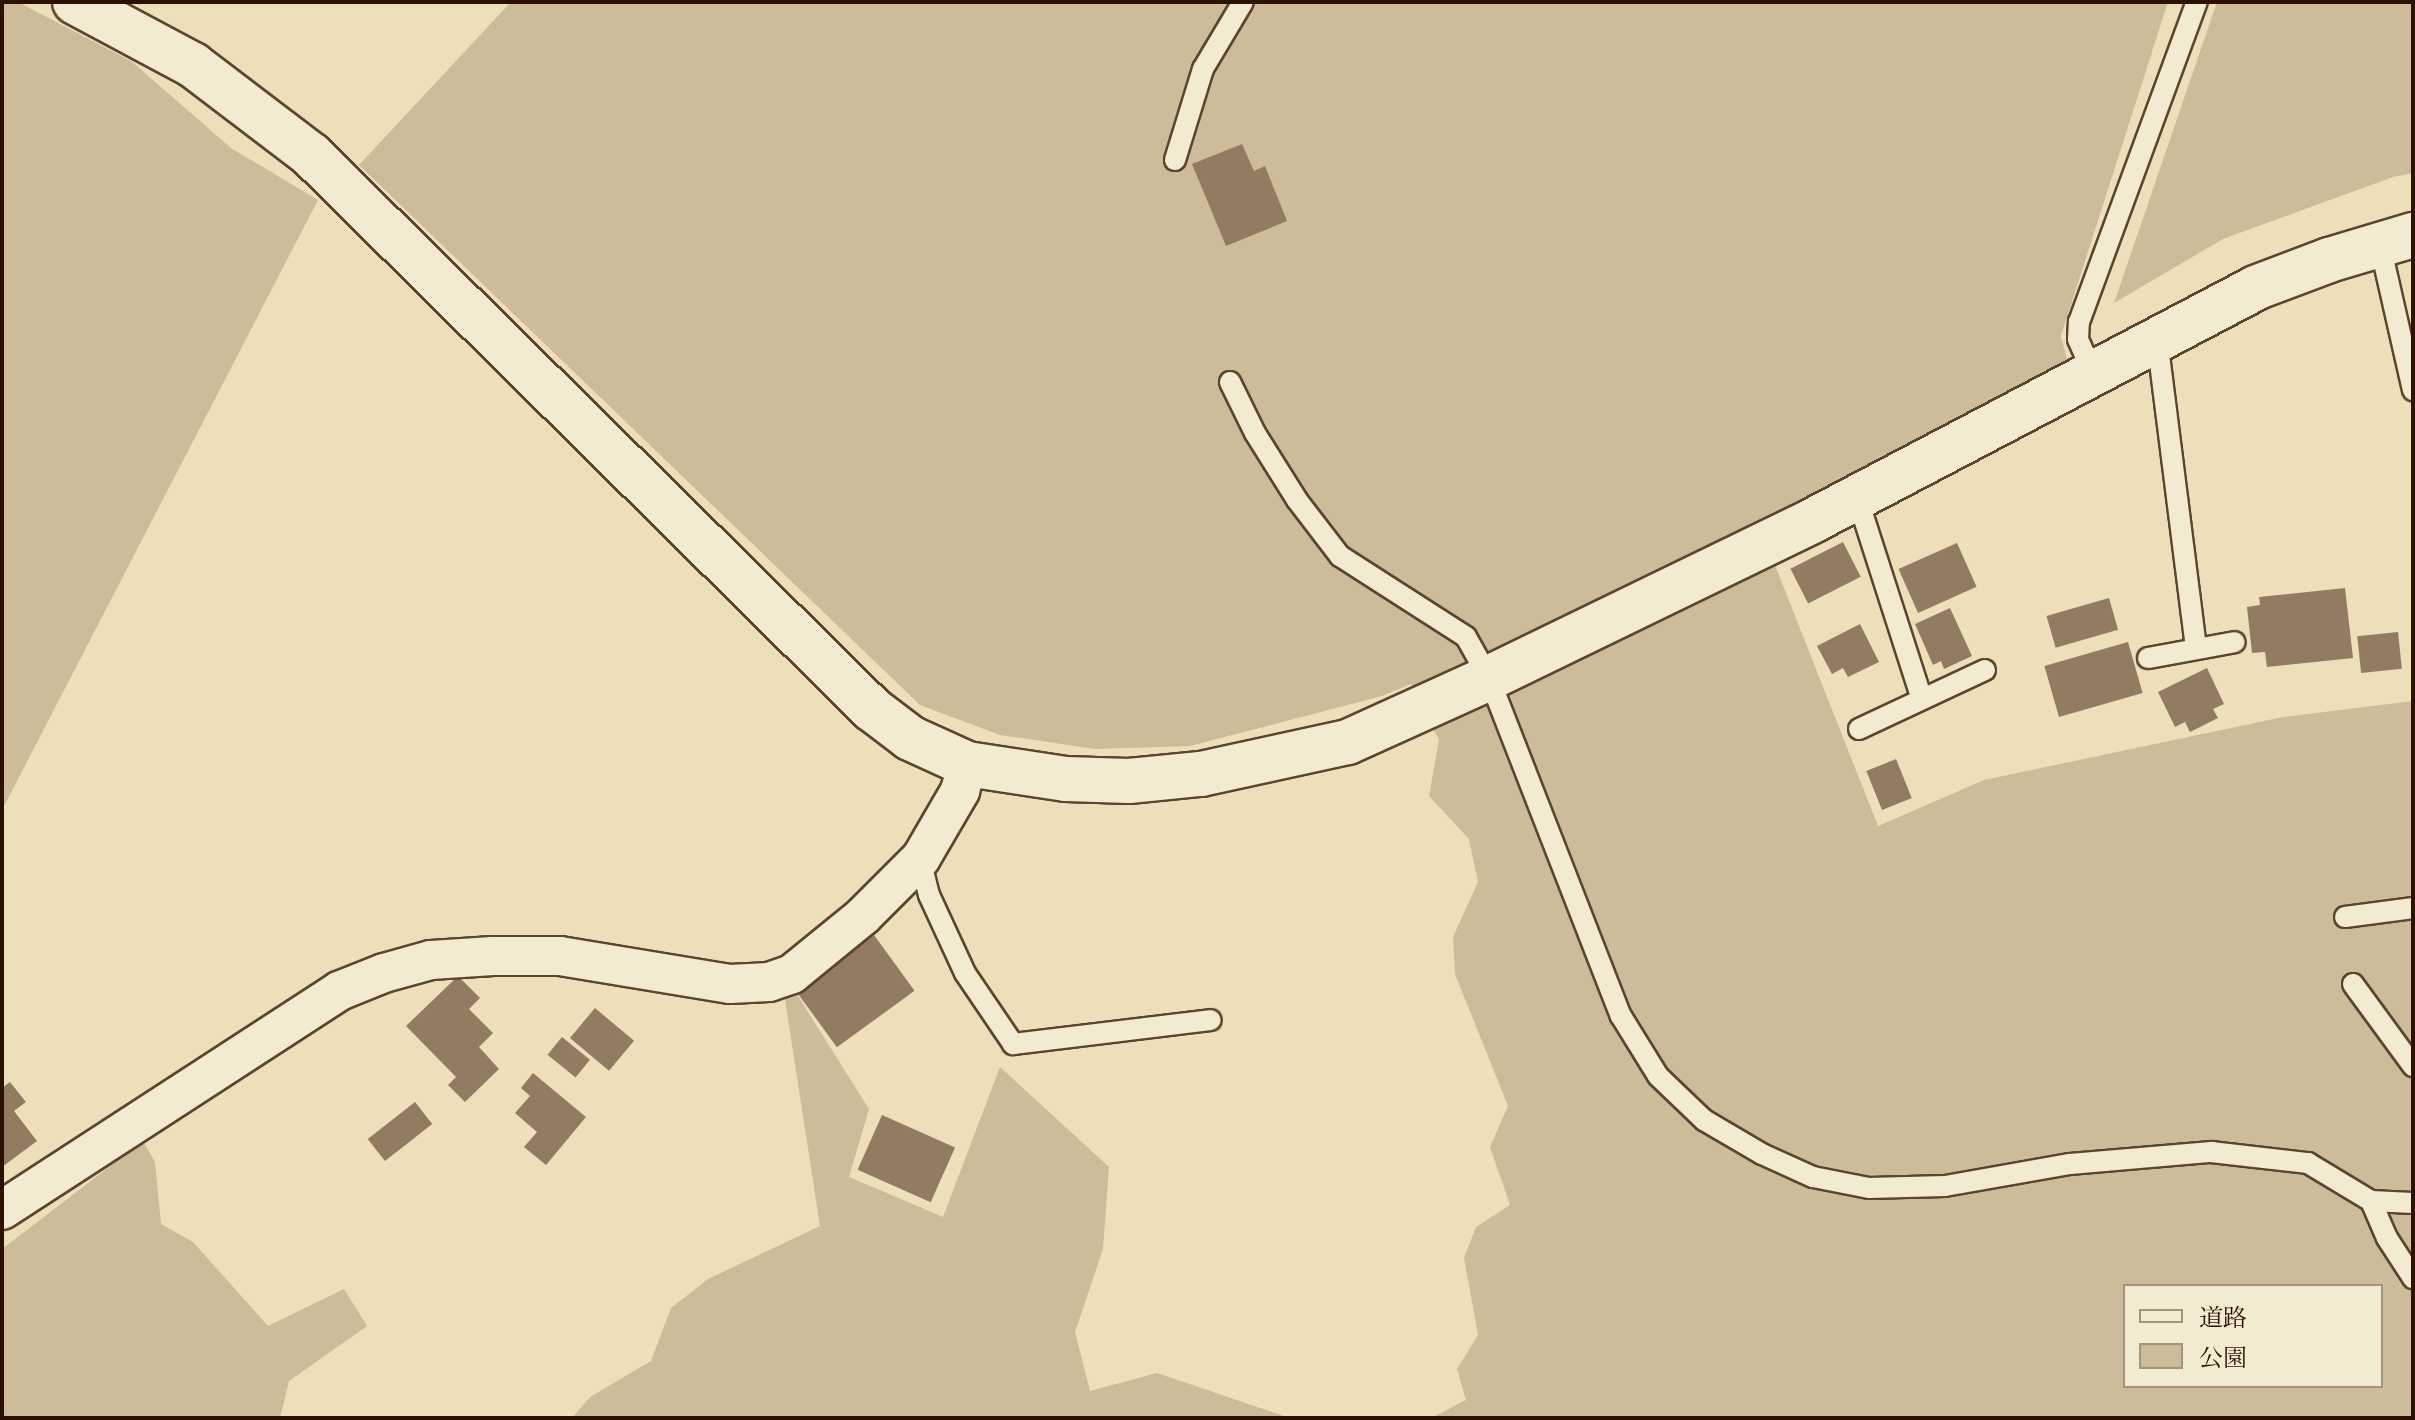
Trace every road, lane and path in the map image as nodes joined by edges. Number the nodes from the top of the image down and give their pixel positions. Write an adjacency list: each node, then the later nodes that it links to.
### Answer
1 (75, 2): 18 (street)
2 (1243, 2): 4 (lane)
3 (2197, 2): 7 (lane)
4 (1175, 160)
5 (2396, 240): 6 (street); 9 (lane)
6 (2157, 339): 7 (street); 12 (lane)
7 (2093, 373): 10 (street)
8 (1230, 382): 15 (lane)
9 (2413, 390)
10 (1857, 497): 15 (street); 16 (lane)
11 (2235, 642): 12 (lane)
12 (2196, 649): 13 (lane)
13 (2148, 658)
14 (1985, 670): 16 (lane)
15 (1489, 678): 18 (street); 25 (lane)
16 (1922, 699): 17 (lane)
17 (1859, 729)
18 (967, 764): 19 (street)
19 (920, 859): 23 (lane); 27 (street)
20 (2413, 908): 21 (lane)
21 (2345, 917)
22 (2353, 984): 24 (lane)
23 (1211, 1020)
24 (2413, 1066)
25 (2371, 1201): 26 (lane); 28 (lane)
26 (2413, 1203)
27 (2, 1210)
28 (2413, 1278)

